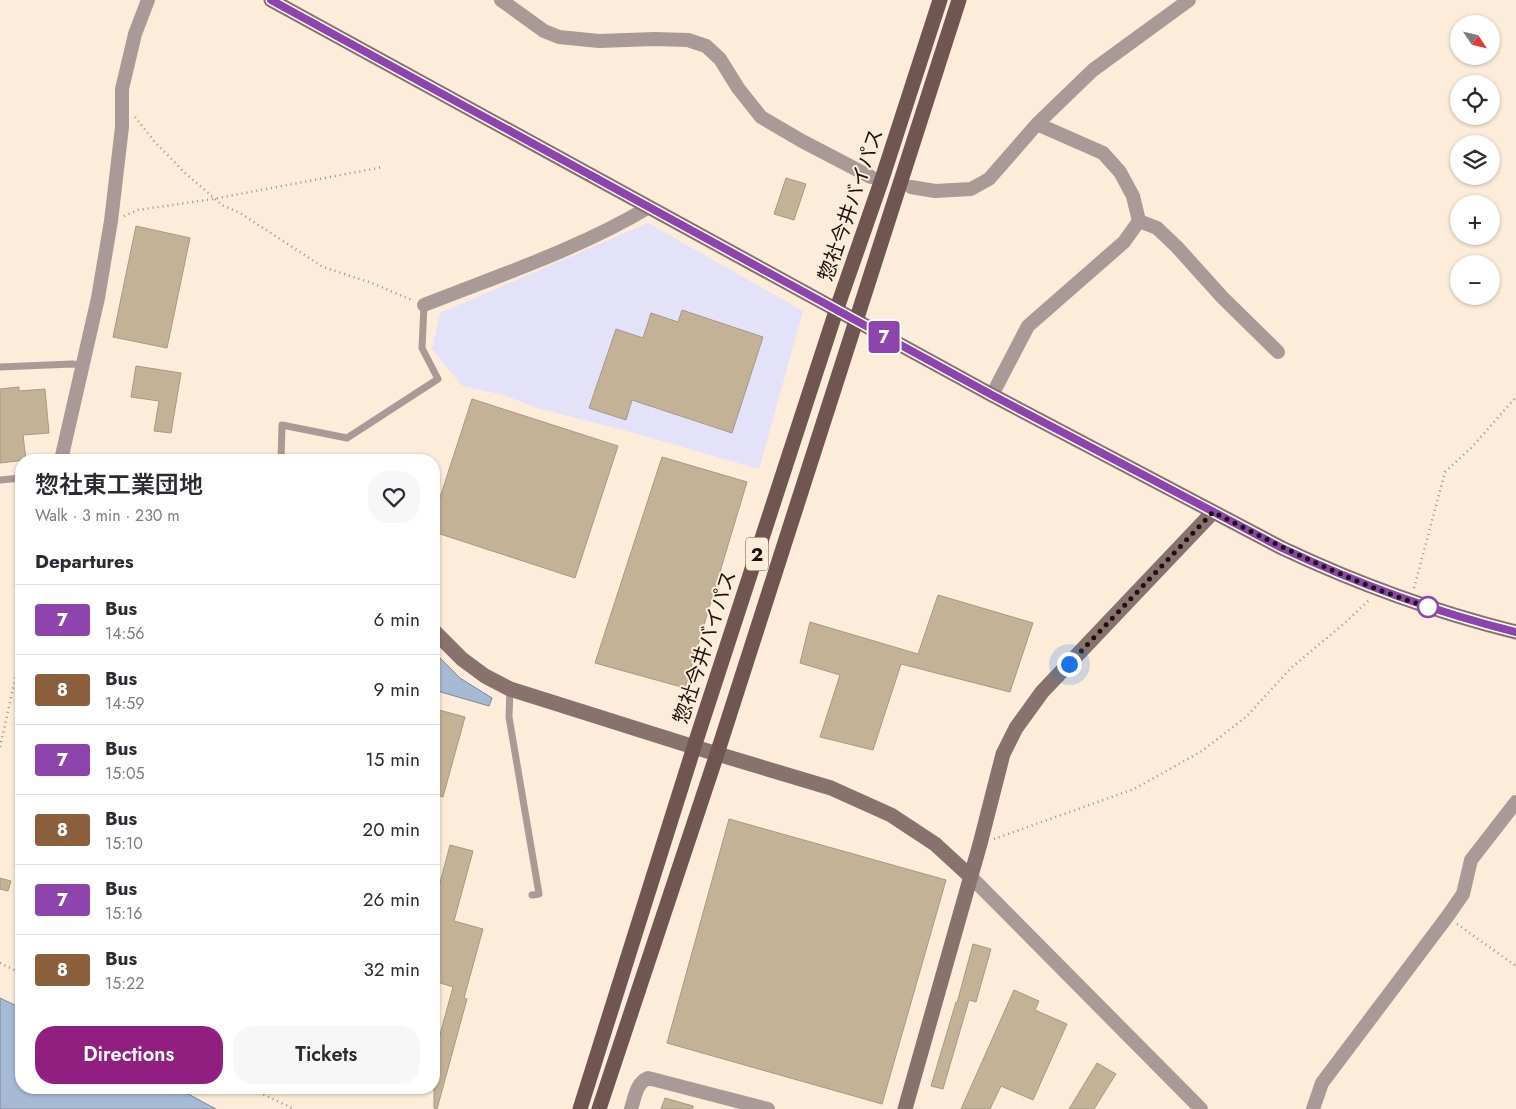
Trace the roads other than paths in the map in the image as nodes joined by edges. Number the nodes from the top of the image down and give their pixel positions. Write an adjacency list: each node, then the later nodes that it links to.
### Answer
1 (148, 0): 16 (street)
2 (271, 0): 10 (street)
3 (501, 0): 8 (street)
4 (940, 0): 13 (main road, 惣社今井バイパス / 2)
5 (959, 0): 14 (main road, 惣社今井バイパス / 2)
6 (1188, 0): 7 (street)
7 (1038, 124): 9 (street); 11 (street)
8 (871, 177)
9 (910, 187)
10 (649, 207): 12 (street); 13 (street)
11 (1139, 221): 15 (street); 18 (street)
12 (424, 305): 20 (lane)
13 (836, 311): 14 (street); 27 (main road, 惣社今井バイパス / 2)
14 (857, 322): 18 (street); 28 (main road, 惣社今井バイパス / 2)
15 (1278, 352)
16 (83, 365): 17 (lane); 19 (street)
17 (0, 367)
18 (992, 395): 23 (street)
19 (62, 454)
20 (281, 454)
21 (15, 479): 22 (lane)
22 (0, 480)
23 (1213, 512): 24 (street); 30 (street)
24 (1516, 632)
25 (440, 637): 26 (street)
26 (510, 689): 27 (street); 31 (lane)
27 (694, 747): 28 (street); 32 (main road, 惣社今井バイパス / 2)
28 (717, 754): 30 (street); 33 (main road, 惣社今井バイパス / 2)
29 (1516, 802): 38 (street)
30 (971, 877): 36 (street); 37 (street)
31 (532, 895)
32 (580, 1109)
33 (599, 1109)
34 (632, 1109): 35 (street)
35 (768, 1109)
36 (905, 1109)
37 (1201, 1109)
38 (1313, 1109)

